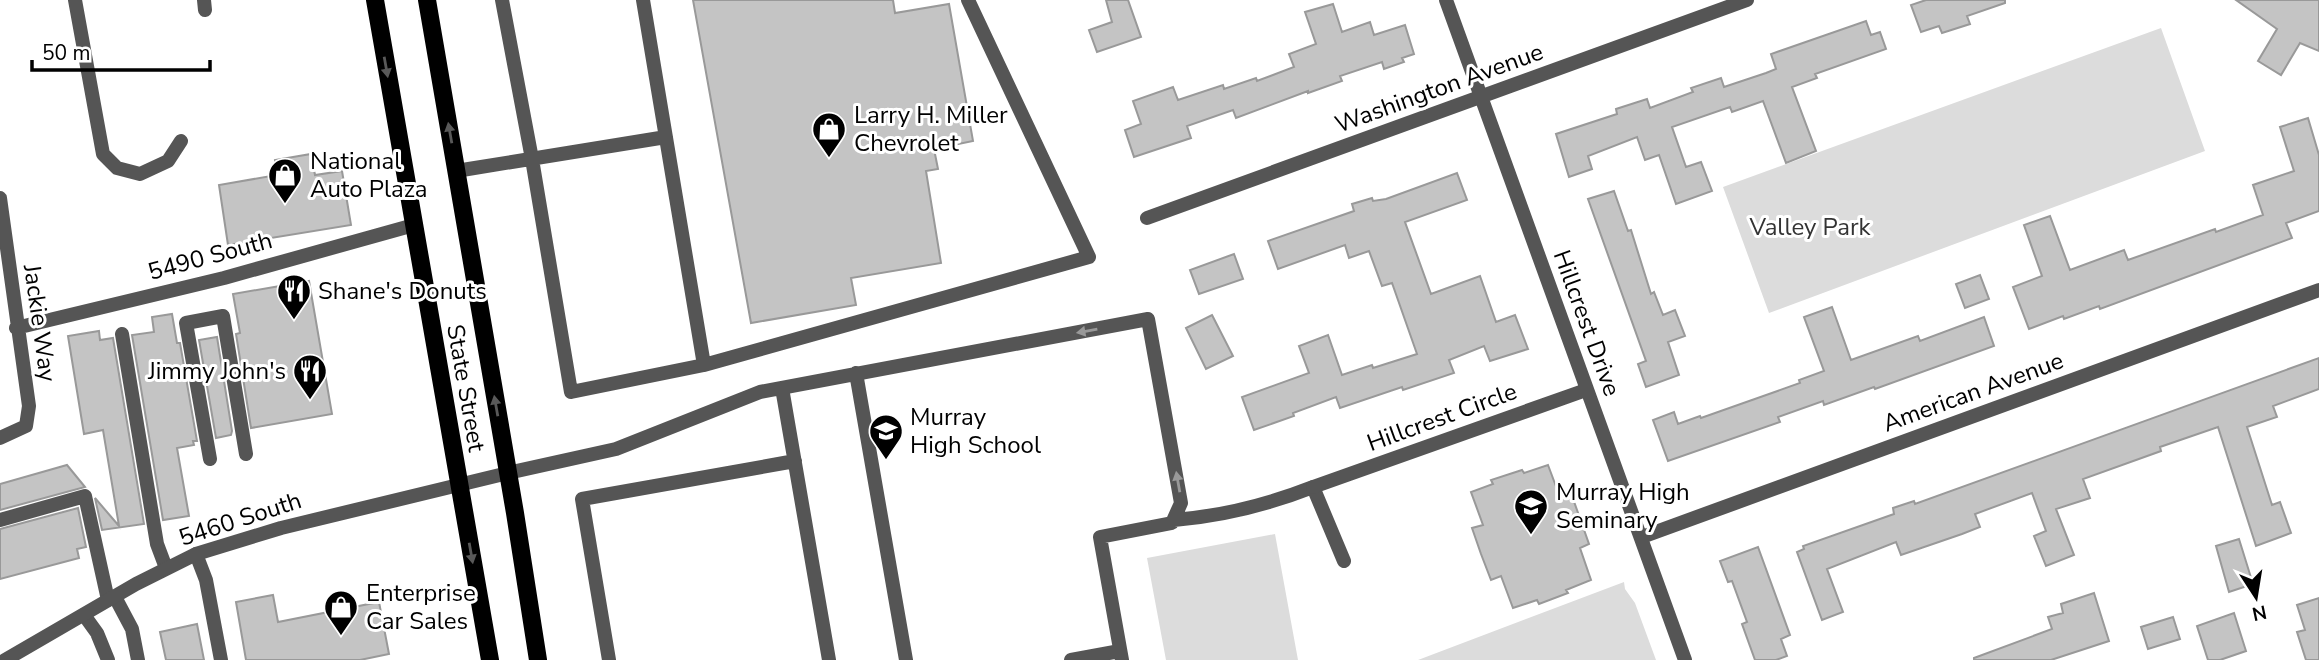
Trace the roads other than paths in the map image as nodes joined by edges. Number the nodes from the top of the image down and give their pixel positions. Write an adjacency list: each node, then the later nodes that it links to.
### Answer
1 (75, 0): 11 (street)
2 (375, 0): 16 (main road, State Street, one-way to 16)
3 (426, 0): 13 (main road, State Street, one-way to 3)
4 (502, 0): 12 (street)
5 (643, 0): 10 (street)
6 (968, 0): 20 (street)
7 (1446, 0): 9 (street, Hillcrest Drive)
8 (1747, 0): 9 (street, Washington Avenue)
9 (1482, 97): 15 (street, Washington Avenue); 23 (street, Hillcrest Drive)
10 (666, 137): 12 (street); 20 (street)
11 (181, 141)
12 (532, 159): 13 (street); 20 (street)
13 (456, 171): 28 (main road, State Street, one-way to 13)
14 (0, 198): 18 (street, Jackie Way)
15 (1147, 218)
16 (414, 225): 18 (street, 5490 South); 29 (main road, State Street)
17 (2319, 290): 33 (street, American Avenue)
18 (16, 328): 24 (street, Jackie Way)
19 (122, 334): 36 (street)
20 (704, 365)
21 (856, 373): 22 (street, 5460 South); 32 (street, 5460 South, one-way to 21); 48 (street)
22 (782, 388): 27 (street); 28 (street, 5460 South)
23 (1586, 390): 30 (street, Hillcrest Circle); 33 (street, Hillcrest Drive)
24 (0, 438)
25 (246, 454): 26 (street)
26 (210, 459)
27 (795, 461): 46 (street); 47 (street)
28 (508, 473): 29 (street, 5460 South); 45 (main road, State Street)
29 (458, 486): 34 (street, 5460 South); 44 (main road, State Street, one-way to 44)
30 (1313, 487): 32 (street, Hillcrest Circle); 35 (street)
31 (0, 520): 37 (street)
32 (1174, 520): 39 (street, Hillcrest Circle)
33 (1642, 537): 50 (street, Hillcrest Drive)
34 (197, 554): 36 (street, 5460 South); 43 (street)
35 (1344, 561)
36 (166, 568): 37 (street, 5460 South)
37 (112, 598): 38 (street, 5460 South); 42 (street)
38 (84, 615): 40 (street, 5460 South); 41 (street)
39 (1121, 656): 49 (street)
40 (5, 660)
41 (108, 660)
42 (138, 660)
43 (221, 660)
44 (490, 660)
45 (538, 660)
46 (610, 660)
47 (829, 660)
48 (906, 660)
49 (1072, 660)
50 (1685, 660)

